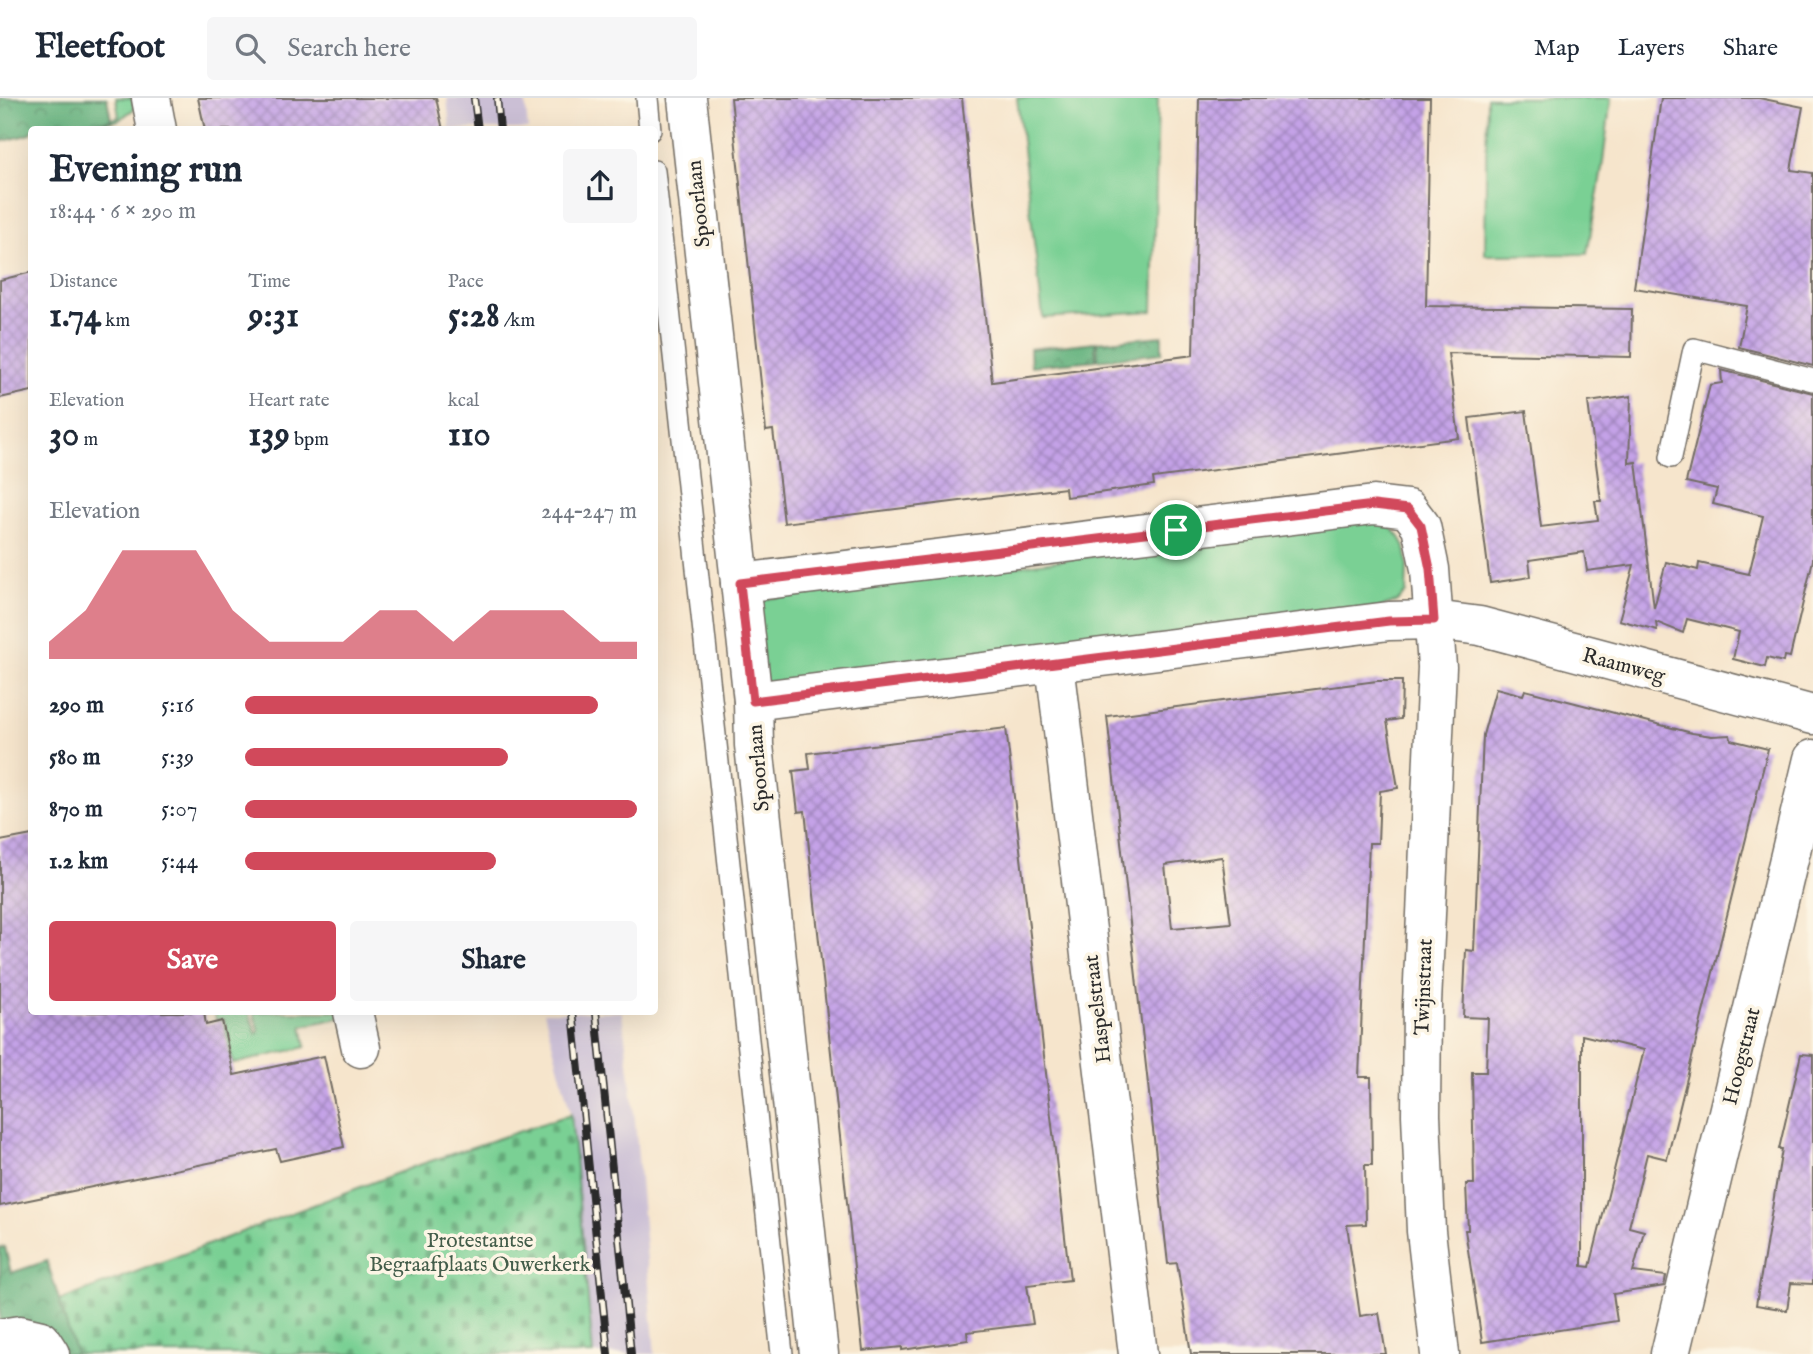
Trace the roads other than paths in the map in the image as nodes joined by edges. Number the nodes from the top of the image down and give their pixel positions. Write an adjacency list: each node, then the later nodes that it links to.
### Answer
1 (151, 98): 4 (street)
2 (647, 98): 5 (lane)
3 (687, 98): 9 (street, Spoorlaan)
4 (156, 126)
5 (650, 126)
6 (658, 209): 17 (lane)
7 (1813, 380): 8 (lane)
8 (1671, 457)
9 (740, 583): 10 (street); 12 (street, Spoorlaan)
10 (1434, 620): 11 (street, Raamweg); 13 (street, Raamweg); 20 (street, Twijnstraat)
11 (1055, 664): 12 (street, Raamweg); 19 (street, Haspelstraat)
12 (753, 701): 18 (street, Spoorlaan)
13 (1813, 715)
14 (1813, 759): 21 (street, Hoogstraat)
15 (0, 1338): 16 (street)
16 (50, 1354)
17 (782, 1354)
18 (819, 1354)
19 (1138, 1354)
20 (1440, 1354)
21 (1670, 1354)

